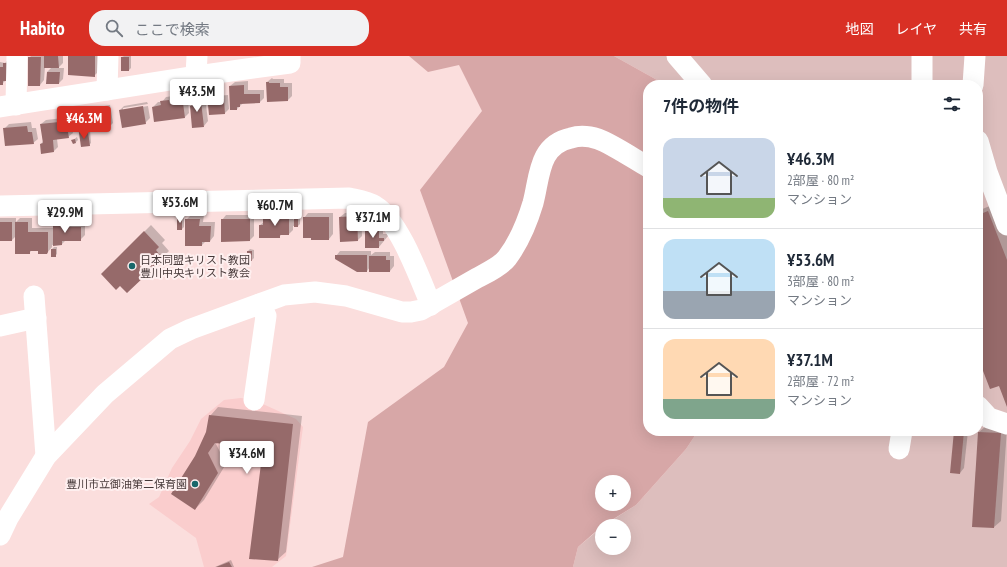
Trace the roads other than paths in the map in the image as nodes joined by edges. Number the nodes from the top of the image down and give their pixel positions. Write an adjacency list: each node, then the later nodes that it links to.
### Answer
1 (17, 56): 12 (street)
2 (108, 56): 11 (street)
3 (290, 56): 7 (street)
4 (677, 56): 8 (street)
5 (922, 56): 9 (street)
6 (975, 56): 10 (street)
7 (196, 66): 11 (street)
8 (698, 80)
9 (922, 80)
10 (973, 80)
11 (107, 90): 12 (street)
12 (8, 106)
13 (983, 158): 15 (street)
14 (643, 164): 20 (street)
15 (987, 191): 17 (street)
16 (0, 206): 20 (street)
17 (1007, 225)
18 (34, 296): 21 (street)
19 (260, 304): 20 (street); 23 (street); 26 (street)
20 (431, 304)
21 (36, 318): 22 (street); 26 (street)
22 (0, 326)
23 (254, 400)
24 (983, 411): 25 (street)
25 (1007, 424)
26 (46, 456): 27 (street)
27 (0, 535)

